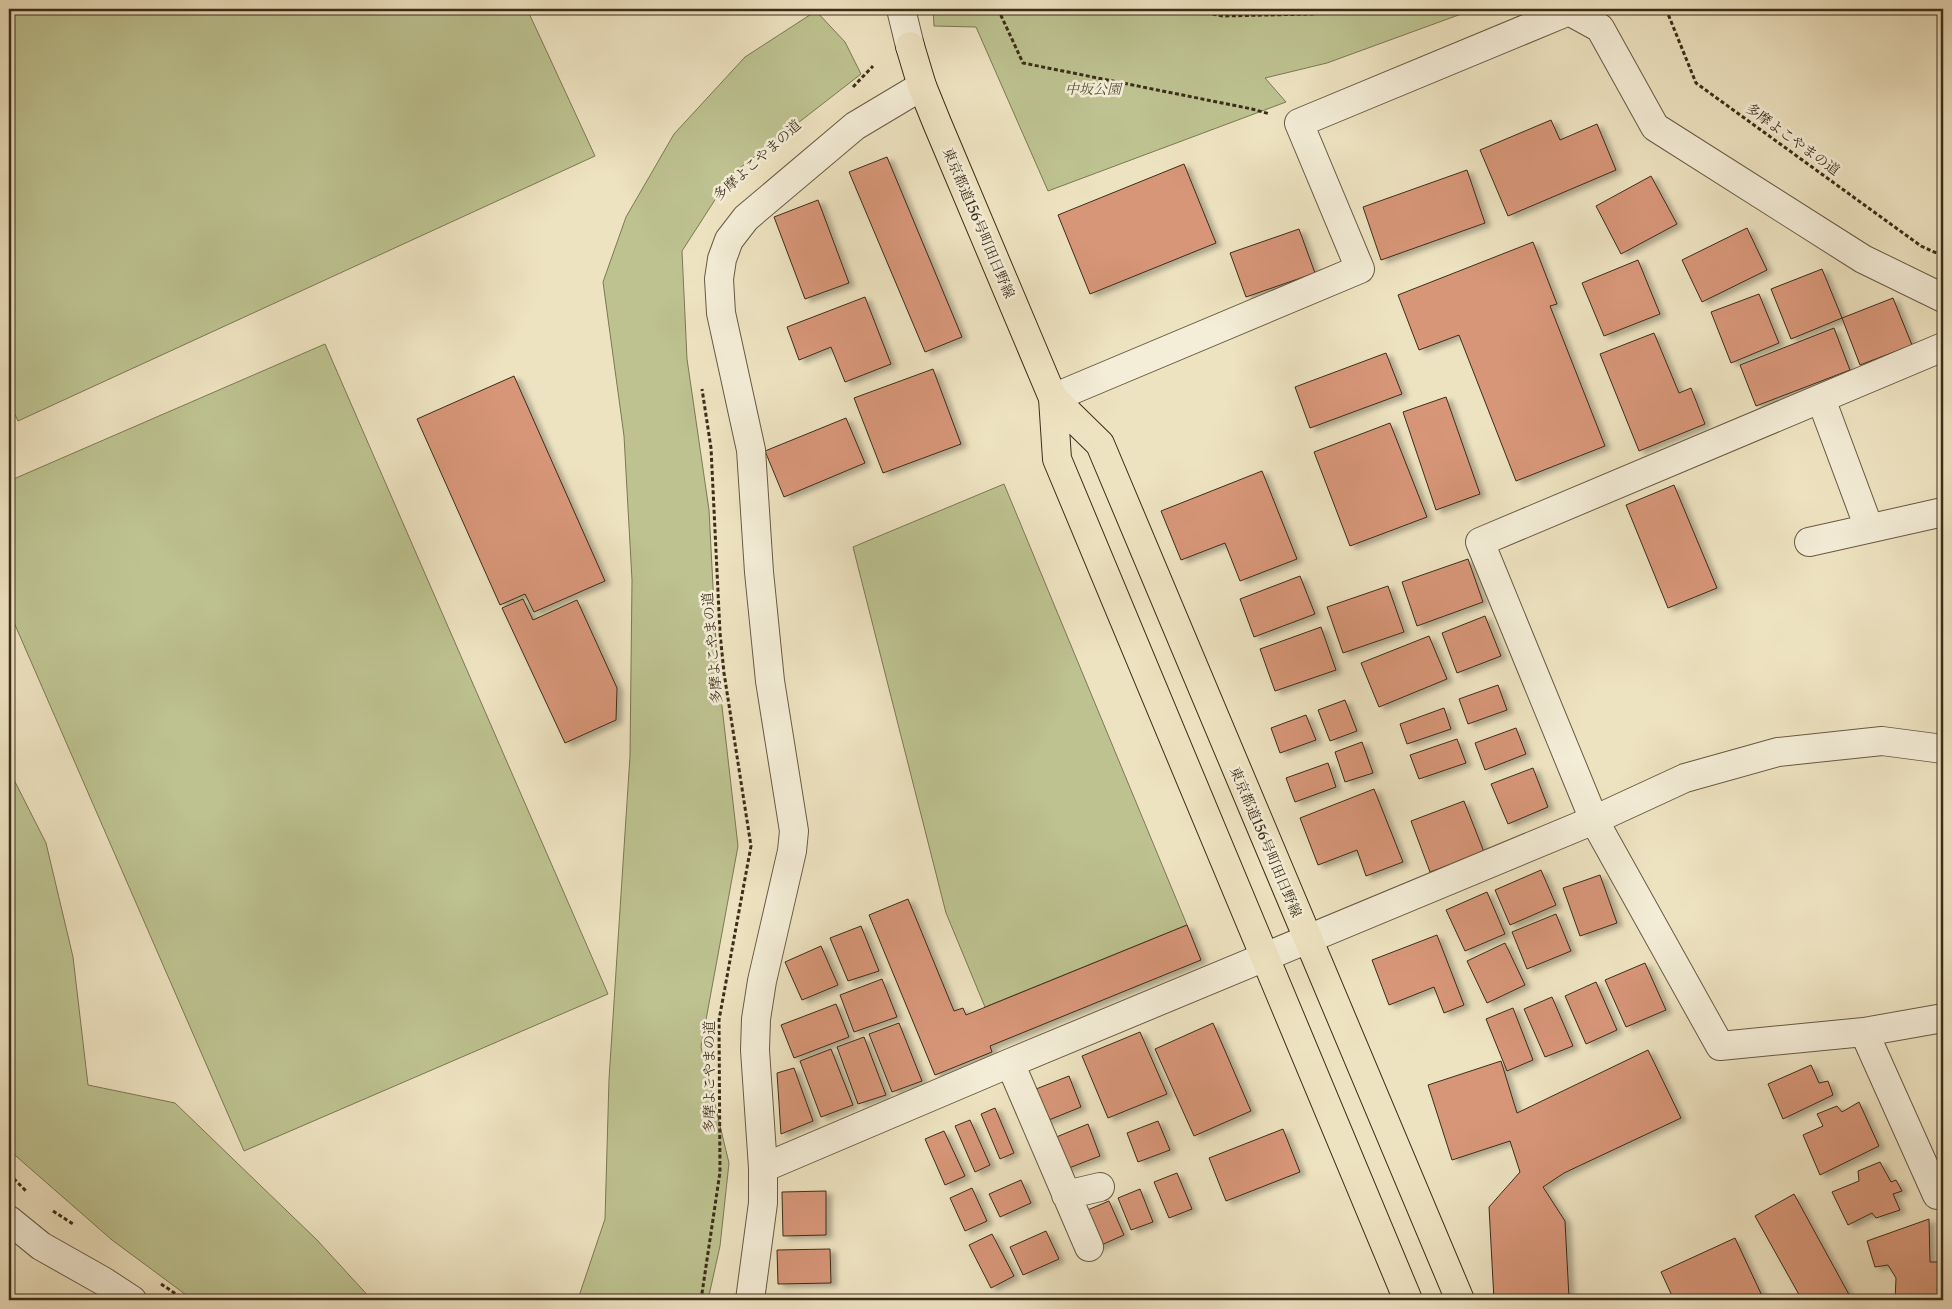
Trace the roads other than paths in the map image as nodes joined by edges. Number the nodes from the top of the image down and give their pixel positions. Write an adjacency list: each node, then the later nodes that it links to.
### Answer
1 (901, 9): 2 (street)
2 (910, 46): 3 (main road, 東京都道156号町田日野線)
3 (922, 86): 6 (main road, 東京都道156号町田日野線); 18 (street)
4 (1943, 298): 6 (street)
5 (1943, 347): 7 (street)
6 (1053, 398): 13 (main road, 東京都道156号町田日野線); 14 (main road, 東京都道156号町田日野線)
7 (1821, 400): 9 (street); 12 (street)
8 (1943, 512): 9 (street)
9 (1869, 528): 10 (street)
10 (1809, 542)
11 (1943, 749): 12 (street)
12 (1594, 820): 13 (street); 16 (street)
13 (1307, 940): 14 (street); 27 (main road, 東京都道156号町田日野線)
14 (1265, 958): 17 (street); 26 (main road, 東京都道156号町田日野線)
15 (1943, 1018): 16 (street)
16 (1864, 1032): 20 (street)
17 (1010, 1063): 18 (street); 21 (street)
18 (763, 1168): 25 (street)
19 (1100, 1187): 21 (street)
20 (1943, 1194)
21 (1066, 1195): 23 (street)
22 (9, 1220): 24 (street)
23 (1089, 1248)
24 (132, 1300)
25 (750, 1300)
26 (1408, 1300)
27 (1460, 1300)

